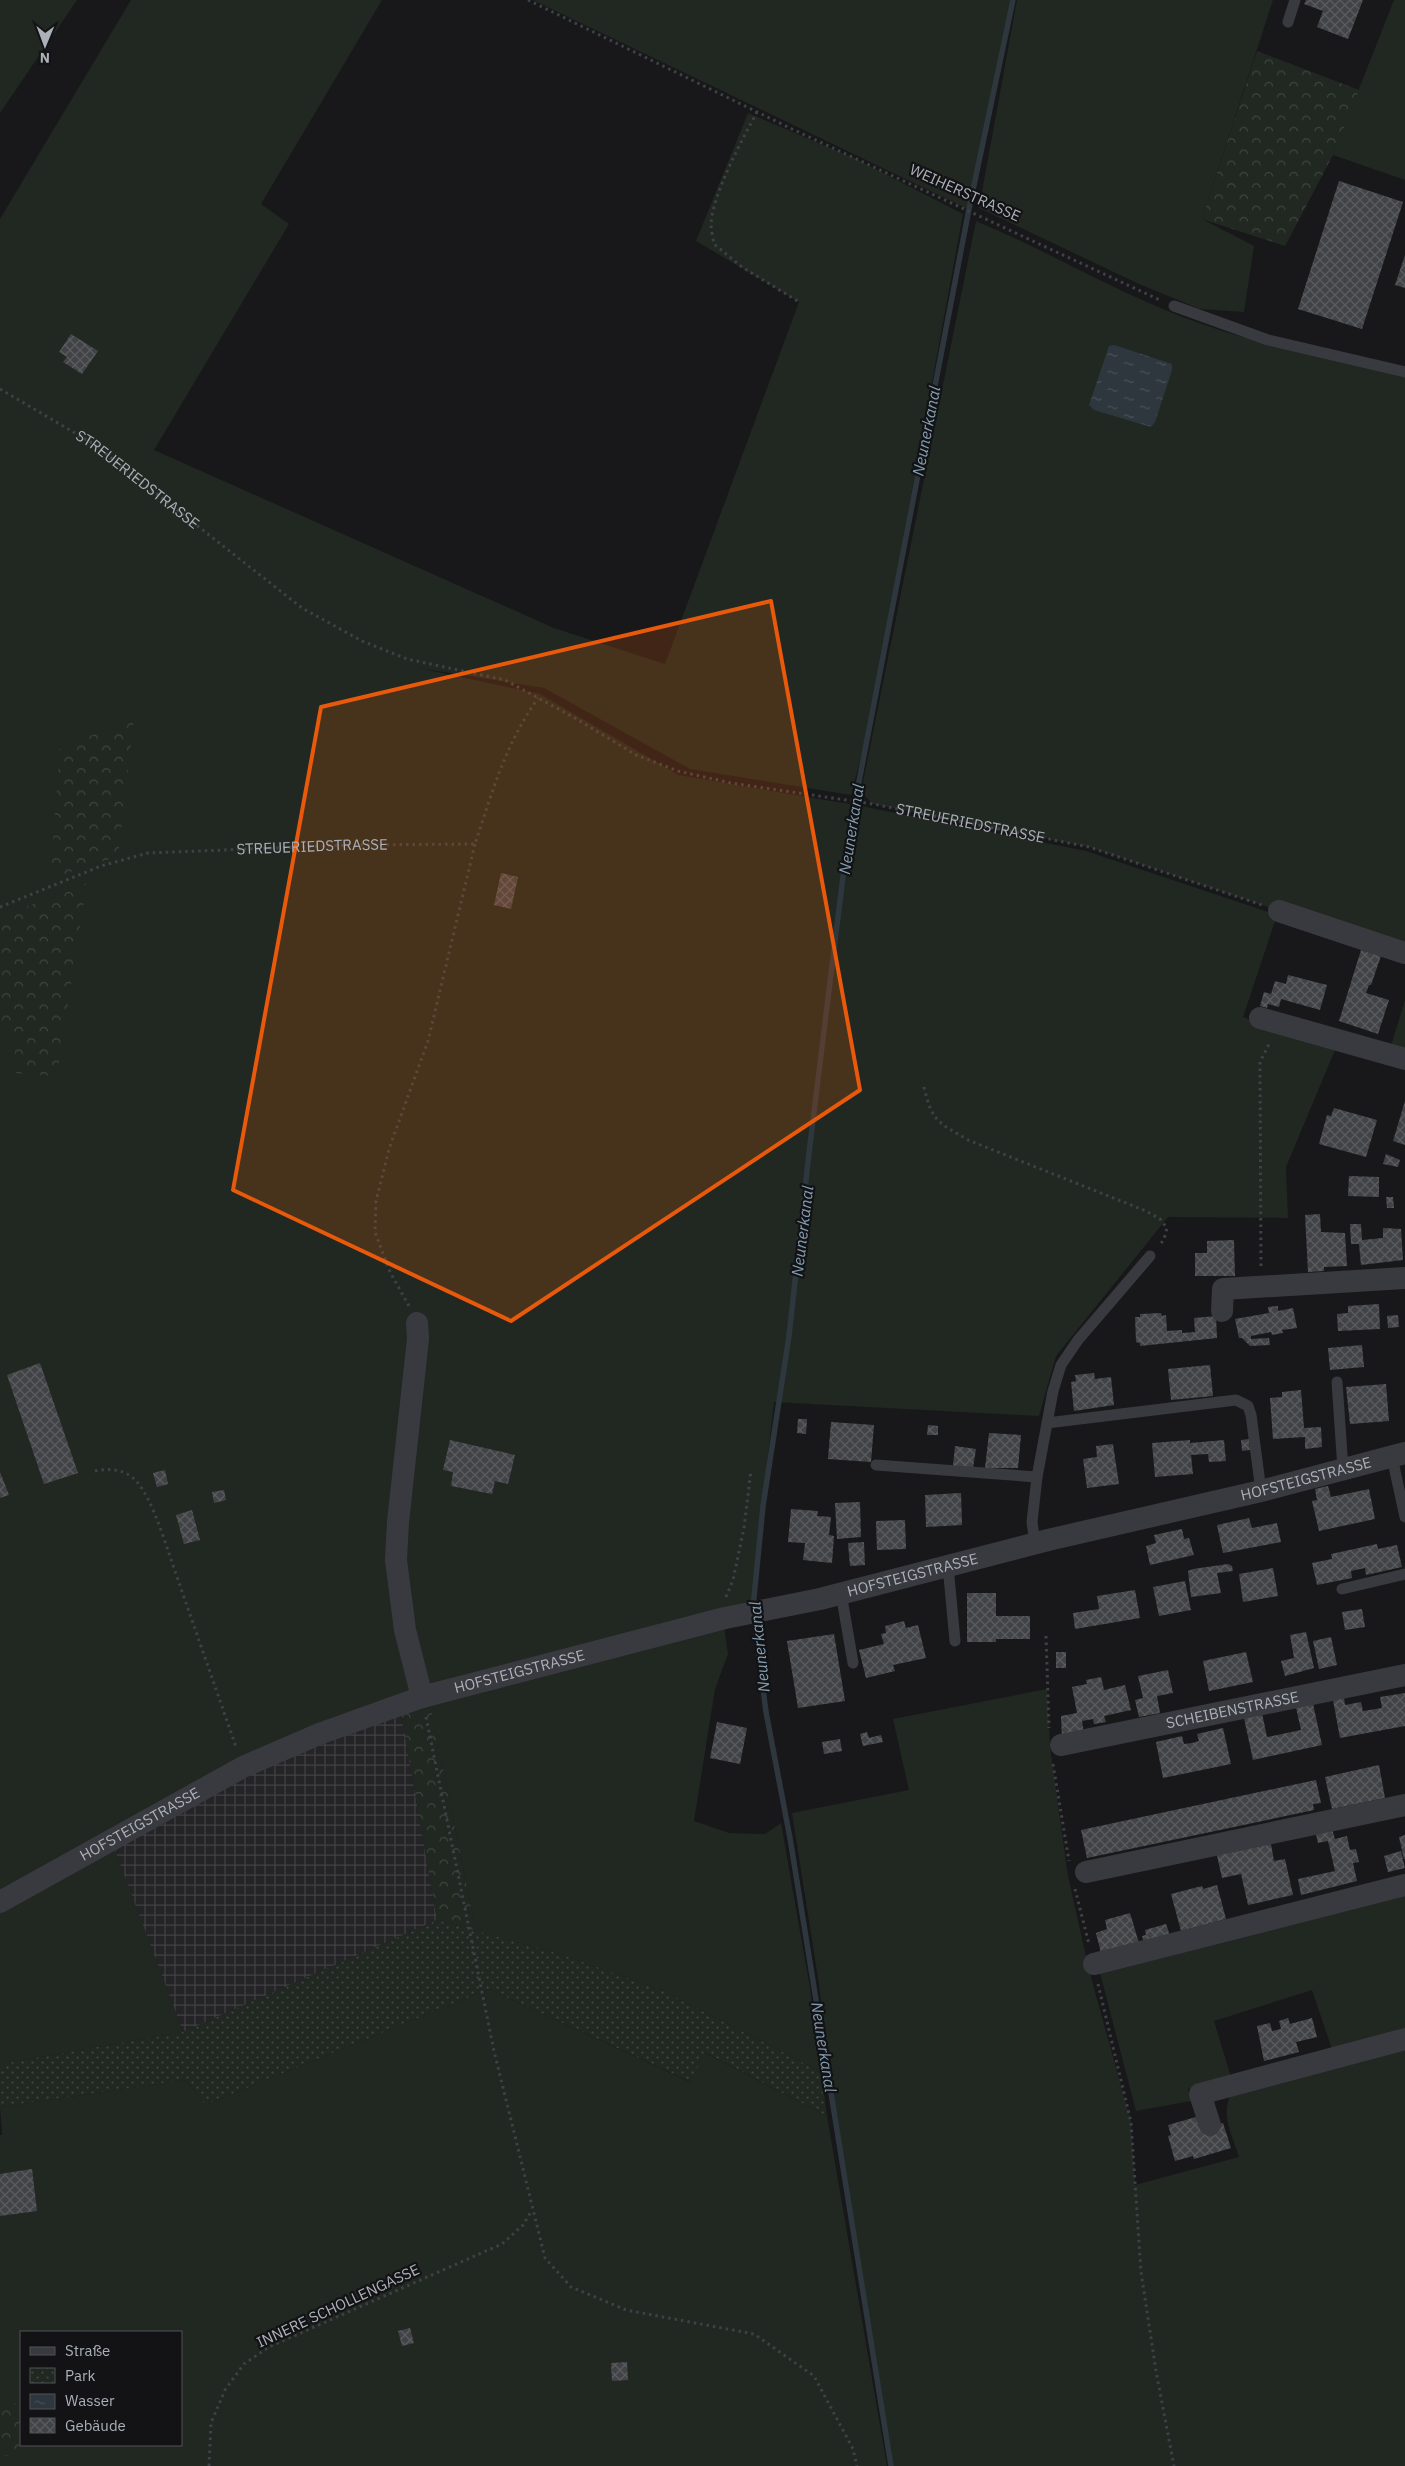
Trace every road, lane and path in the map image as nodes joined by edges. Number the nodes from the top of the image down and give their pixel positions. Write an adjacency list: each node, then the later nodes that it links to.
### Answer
1 (528, 0): 4 (path, WEIHERSTRASSE)
2 (1295, 0): 3 (lane)
3 (1288, 22)
4 (757, 112): 5 (path); 6 (path, WEIHERSTRASSE)
5 (799, 302)
6 (1174, 306): 7 (lane)
7 (1405, 372)
8 (0, 389): 9 (path, STREUERIEDSTRASSE)
9 (538, 698): 10 (path); 12 (path, STREUERIEDSTRASSE)
10 (475, 844): 11 (path, STREUERIEDSTRASSE); 22 (path)
11 (0, 907)
12 (1279, 911): 13 (street)
13 (1405, 954)
14 (1260, 1018): 15 (street)
15 (1287, 1026): 16 (street); 20 (path)
16 (1405, 1059)
17 (924, 1087): 18 (path)
18 (1150, 1256): 24 (lane)
19 (1405, 1278): 20 (street)
20 (1262, 1287): 21 (street)
21 (1222, 1311)
22 (417, 1323): 43 (street)
23 (1337, 1382): 27 (lane)
24 (1047, 1423): 30 (lane); 31 (lane)
25 (1398, 1455): 27 (street, HOFSTEIGSTRASSE); 32 (lane)
26 (876, 1466): 30 (lane)
27 (1343, 1469): 31 (street, HOFSTEIGSTRASSE)
28 (751, 1470): 38 (path)
29 (95, 1471): 45 (path)
30 (1037, 1477): 33 (lane)
31 (1261, 1490): 33 (street, HOFSTEIGSTRASSE)
32 (1405, 1516)
33 (1035, 1543): 34 (street, HOFSTEIGSTRASSE)
34 (948, 1566): 37 (street, HOFSTEIGSTRASSE); 40 (lane)
35 (1405, 1574): 36 (lane)
36 (1342, 1588)
37 (841, 1593): 38 (street, HOFSTEIGSTRASSE); 41 (lane)
38 (729, 1617): 43 (street, HOFSTEIGSTRASSE)
39 (1046, 1636): 44 (path)
40 (955, 1641)
41 (853, 1663)
42 (1405, 1675): 44 (street, SCHEIBENSTRASSE)
43 (422, 1697): 45 (street, HOFSTEIGSTRASSE); 53 (path)
44 (1054, 1746): 47 (path)
45 (243, 1767): 49 (street, HOFSTEIGSTRASSE)
46 (1405, 1805): 47 (street)
47 (1077, 1874): 50 (path)
48 (1405, 1885): 50 (street)
49 (0, 1902)
50 (1094, 1964): 56 (path)
51 (1405, 2040): 52 (street)
52 (1210, 2125)
53 (533, 2210): 54 (path, INNERE SCHOLLENGASSE); 55 (path)
54 (209, 2466)
55 (857, 2466)
56 (1174, 2466)

